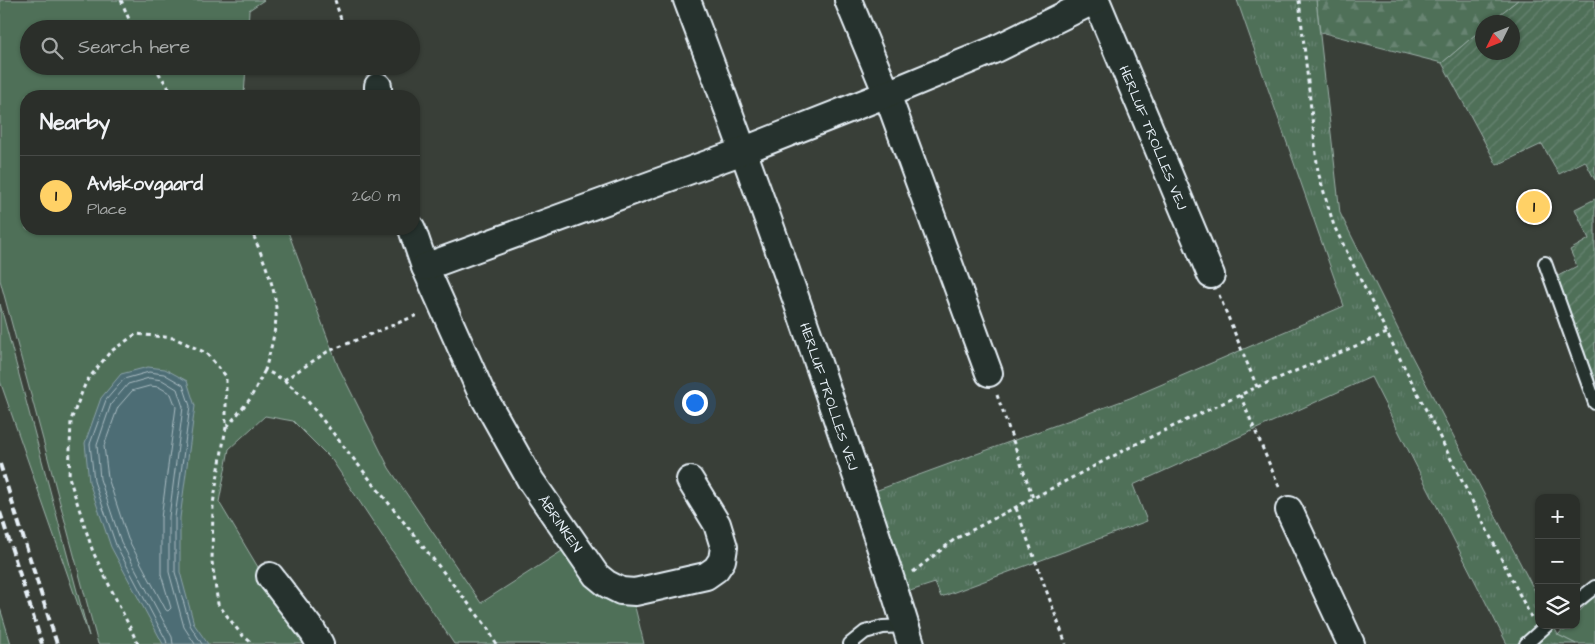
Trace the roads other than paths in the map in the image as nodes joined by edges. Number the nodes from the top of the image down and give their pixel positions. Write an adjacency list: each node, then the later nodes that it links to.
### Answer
1 (687, 0): 5 (street, HERLUF TROLLES VEJ)
2 (848, 0): 4 (street)
3 (1096, 0): 4 (street, HERLUF TROLLES VEJ); 9 (street, HERLUF TROLLES VEJ)
4 (887, 94): 5 (street, HERLUF TROLLES VEJ); 10 (street)
5 (744, 150): 8 (street); 18 (street, HERLUF TROLLES VEJ)
6 (414, 235): 8 (street, ÅBRINKEN)
7 (1545, 263): 11 (lane)
8 (425, 267): 12 (street, ÅBRINKEN)
9 (1211, 275)
10 (989, 373)
11 (1595, 403)
12 (690, 480)
13 (1289, 510): 21 (street)
14 (270, 576): 19 (street)
15 (1595, 586): 16 (lane)
16 (1580, 599)
17 (1543, 629): 22 (lane)
18 (908, 635): 20 (lane)
19 (320, 644)
20 (850, 644)
21 (1351, 644)
22 (1526, 644)

